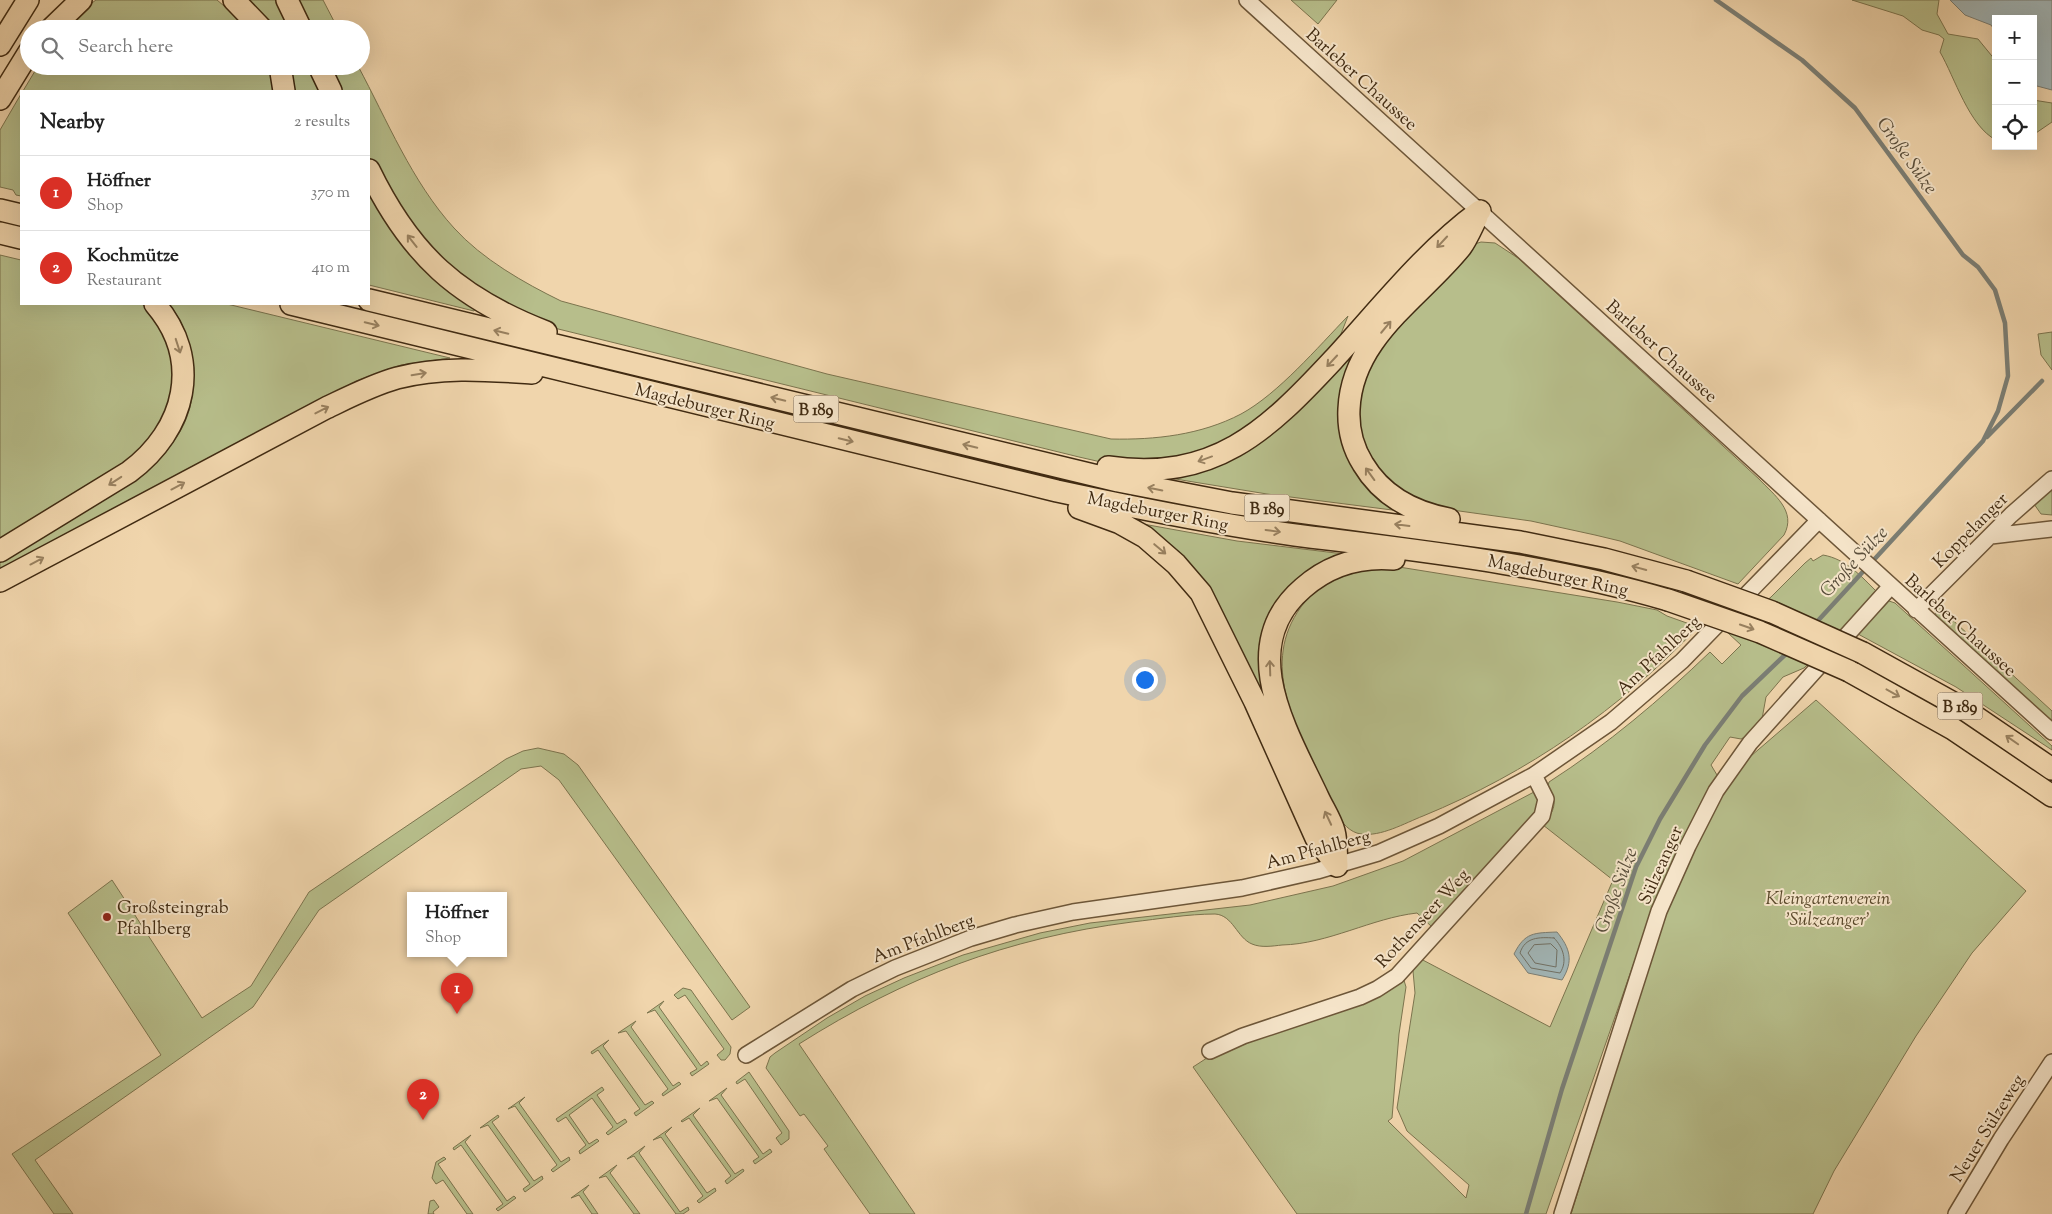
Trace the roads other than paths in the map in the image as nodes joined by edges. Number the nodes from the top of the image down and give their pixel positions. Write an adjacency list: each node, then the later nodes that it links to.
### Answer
1 (28, 0): 11 (highway)
2 (61, 0): 7 (highway)
3 (81, 0): 8 (highway)
4 (234, 0): 9 (highway)
5 (287, 0): 10 (highway)
6 (1247, 0): 22 (street, Barleber Chaussee)
7 (49, 20)
8 (60, 20)
9 (253, 20)
10 (297, 20)
11 (0, 45)
12 (20, 67): 14 (highway)
13 (20, 69): 14 (highway)
14 (16, 74): 19 (highway)
15 (281, 75): 17 (highway)
16 (323, 75): 18 (highway)
17 (284, 90)
18 (331, 90)
19 (0, 99)
20 (370, 172): 27 (highway, one-way to 20)
21 (0, 210): 23 (highway)
22 (1480, 211): 29 (highway, one-way to 29); 32 (street, Barleber Chaussee); 35 (highway, one-way to 22)
23 (20, 215)
24 (370, 300): 27 (highway, Magdeburger Ring / B 189, one-way to 24)
25 (156, 305): 36 (highway, one-way to 36)
26 (295, 305): 28 (highway, Magdeburger Ring / B 189, one-way to 28)
27 (616, 360): 29 (highway, Magdeburger Ring / B 189, one-way to 27)
28 (596, 378): 30 (highway, Magdeburger Ring / B 189, one-way to 30); 38 (highway, one-way to 28)
29 (1017, 458): 35 (highway, Magdeburger Ring / B 189, one-way to 29)
30 (1002, 478): 37 (highway, Magdeburger Ring / B 189, one-way to 37); 45 (highway, one-way to 45)
31 (2052, 479): 34 (street, Koppelanger)
32 (1819, 520): 39 (street, Barleber Chaussee); 43 (street, Am Pfahlberg)
33 (2052, 529): 34 (street)
34 (1991, 536): 40 (street, Koppelanger)
35 (1520, 542): 42 (highway, Magdeburger Ring / B 189, one-way to 35, bridge)
36 (0, 550)
37 (1471, 557): 44 (highway, Magdeburger Ring / B 189, one-way to 44, bridge); 45 (highway, one-way to 37)
38 (0, 581)
39 (1891, 586): 40 (street, Barleber Chaussee); 49 (street, Sülzeanger)
40 (1916, 610): 41 (street, Barleber Chaussee)
41 (2052, 732)
42 (2052, 769)
43 (1534, 776): 45 (street, Am Pfahlberg); 46 (street, Rothenseer Weg)
44 (2052, 796)
45 (1337, 866): 47 (street, Am Pfahlberg)
46 (1210, 1052)
47 (746, 1055)
48 (2052, 1062): 50 (street, Neuer Sülzeweg)
49 (1562, 1214)
50 (1956, 1214)

